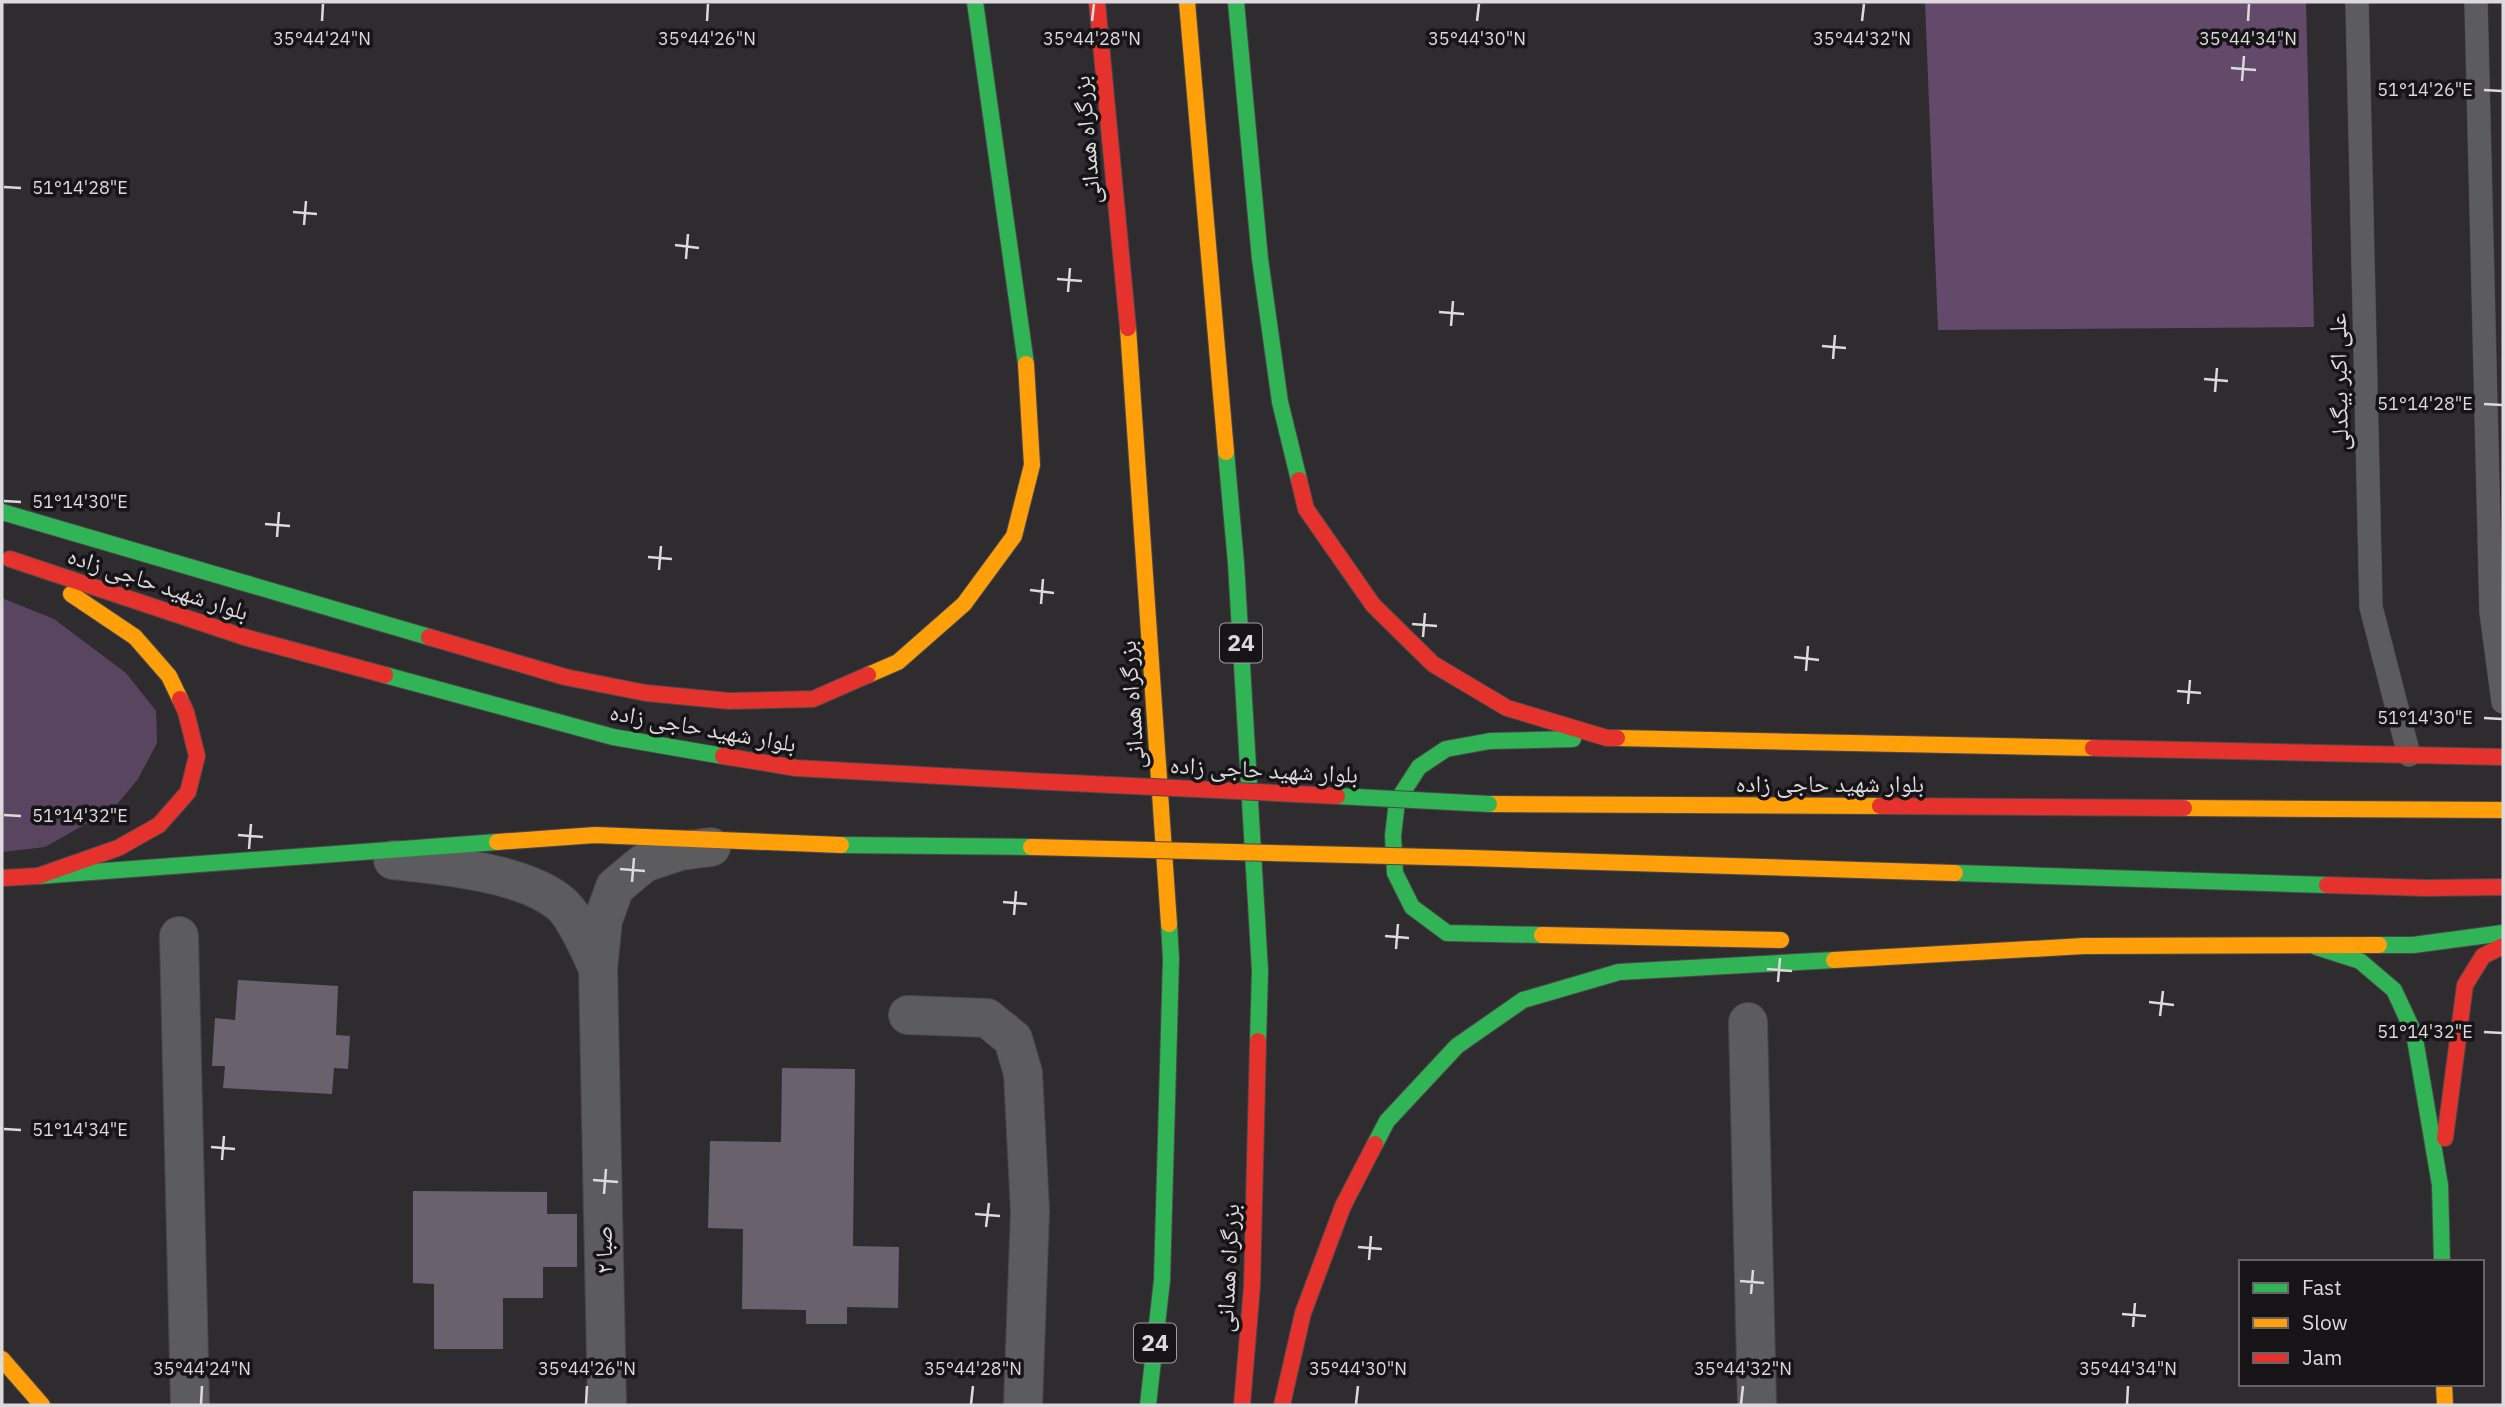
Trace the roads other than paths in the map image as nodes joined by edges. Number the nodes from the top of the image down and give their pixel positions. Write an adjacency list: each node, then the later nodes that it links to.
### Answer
1 (975, 2): 7 (main road)
2 (1097, 2): 37 (main road, بزرگراه همدانی / 24)
3 (1187, 2): 38 (main road, بزرگراه همدانی / 24)
4 (1236, 2): 10 (main road)
5 (2357, 2): 11 (lane, علی اکبر بیگدلی)
6 (2476, 2): 9 (lane)
7 (2, 512)
8 (6, 557): 13 (main road, بلوار شهید حاجی زاده, bridge); 16 (main road)
9 (2503, 702)
10 (1607, 738): 11 (main road); 21 (main road)
11 (2409, 755): 12 (main road)
12 (2503, 757)
13 (2503, 810)
14 (750, 841): 15 (main road); 18 (main road, bridge); 26 (street, صبا ۲)
15 (331, 853): 16 (main road); 26 (street)
16 (38, 876): 17 (main road)
17 (2, 878)
18 (2503, 887)
19 (2503, 933): 23 (main road)
20 (178, 936): 34 (street)
21 (1793, 940)
22 (1862, 942): 24 (main road)
23 (2310, 945): 24 (main road); 29 (main road)
24 (2084, 946): 39 (main road)
25 (2503, 946): 29 (main road)
26 (598, 968): 35 (street, صبا ۲)
27 (908, 1015): 36 (street)
28 (1748, 1021): 40 (street)
29 (2440, 1185): 30 (main road)
30 (2442, 1260)
31 (2, 1359): 33 (main road)
32 (2444, 1386): 41 (main road)
33 (42, 1405)
34 (190, 1405)
35 (607, 1405)
36 (1023, 1405)
37 (1148, 1405)
38 (1242, 1405)
39 (1282, 1405)
40 (1757, 1405)
41 (2445, 1405)

